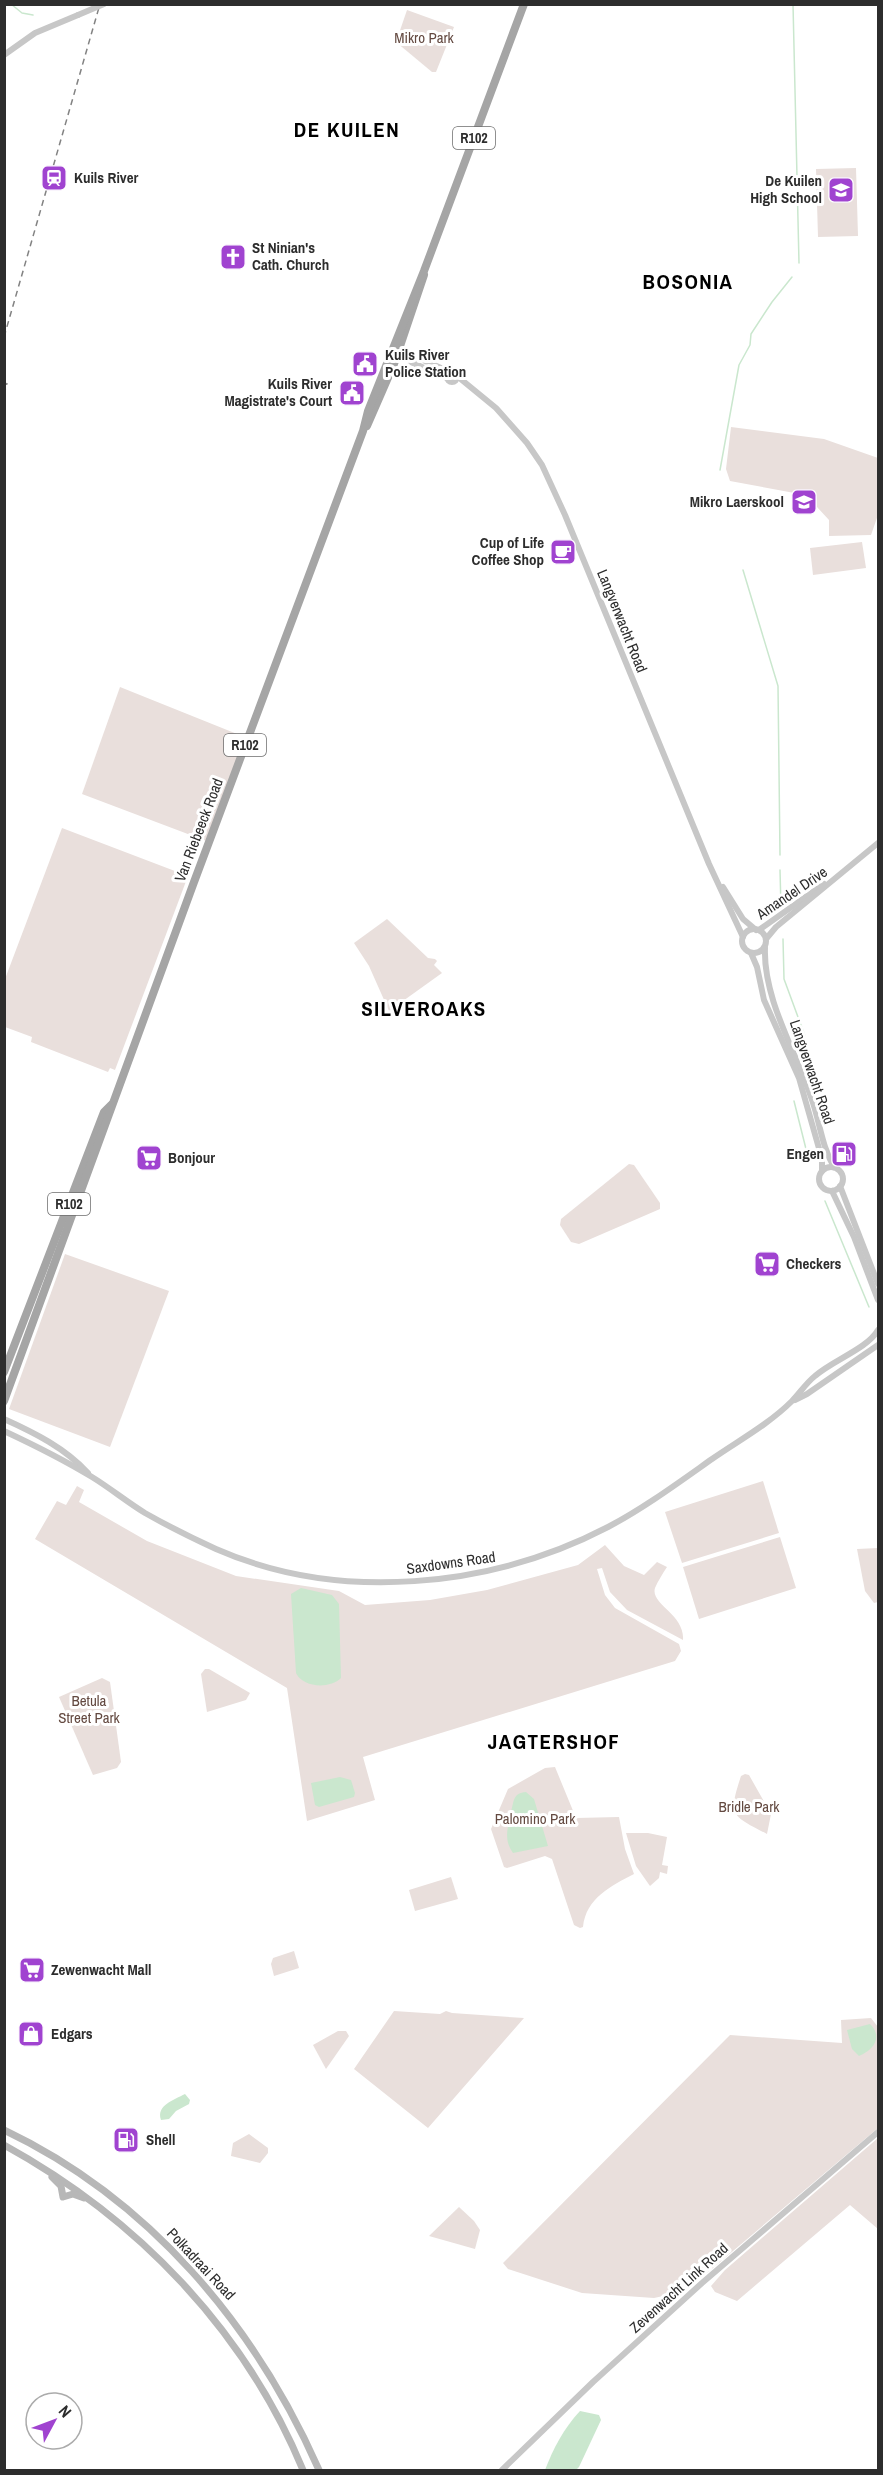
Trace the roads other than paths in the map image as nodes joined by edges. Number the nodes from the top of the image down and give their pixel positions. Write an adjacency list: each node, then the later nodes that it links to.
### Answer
1 (104, 4): 3 (street, bridge)
2 (524, 4): 4 (main road, Van Riebeeck Road / R102)
3 (4, 55)
4 (395, 352): 7 (street, Langverwacht Road); 13 (main road, Van Riebeeck Road / R102)
5 (879, 843): 6 (street, Amandel Drive)
6 (840, 875): 8 (street, Amandel Drive); 10 (street, Amandel Drive)
7 (715, 877): 8 (street, Langverwacht Road); 9 (street, Langverwacht Road)
8 (757, 930): 9 (street); 10 (street)
9 (743, 937): 12 (street)
10 (766, 939): 11 (street)
11 (765, 948): 12 (street); 14 (street, Langverwacht Road)
12 (751, 953): 15 (street, Langverwacht Road)
13 (112, 1104): 22 (main road, Van Riebeeck Road / R102); 23 (main road, Van Riebeeck Road / R102)
14 (834, 1167): 15 (street); 16 (street)
15 (822, 1171): 17 (street)
16 (840, 1186): 17 (street); 18 (street)
17 (832, 1191): 19 (street)
18 (879, 1284)
19 (879, 1300)
20 (879, 1330): 24 (street, Saxdowns Road)
21 (879, 1346): 24 (street, Saxdowns Road)
22 (4, 1372)
23 (4, 1401)
24 (792, 1401): 27 (street, Saxdowns Road)
25 (4, 1419): 27 (street, Saxdowns Road)
26 (4, 1431): 27 (street, Saxdowns Road)
27 (90, 1476)
28 (4, 2130): 34 (main road, Polkadraai Road)
29 (879, 2132): 35 (street, Zevenwacht Link Road)
30 (4, 2145): 31 (main road, Polkadraai Road)
31 (21, 2154): 32 (main road, Polkadraai Road); 32 (main road)
32 (113, 2217): 33 (main road, Polkadraai Road)
33 (303, 2470)
34 (319, 2470)
35 (502, 2470)

